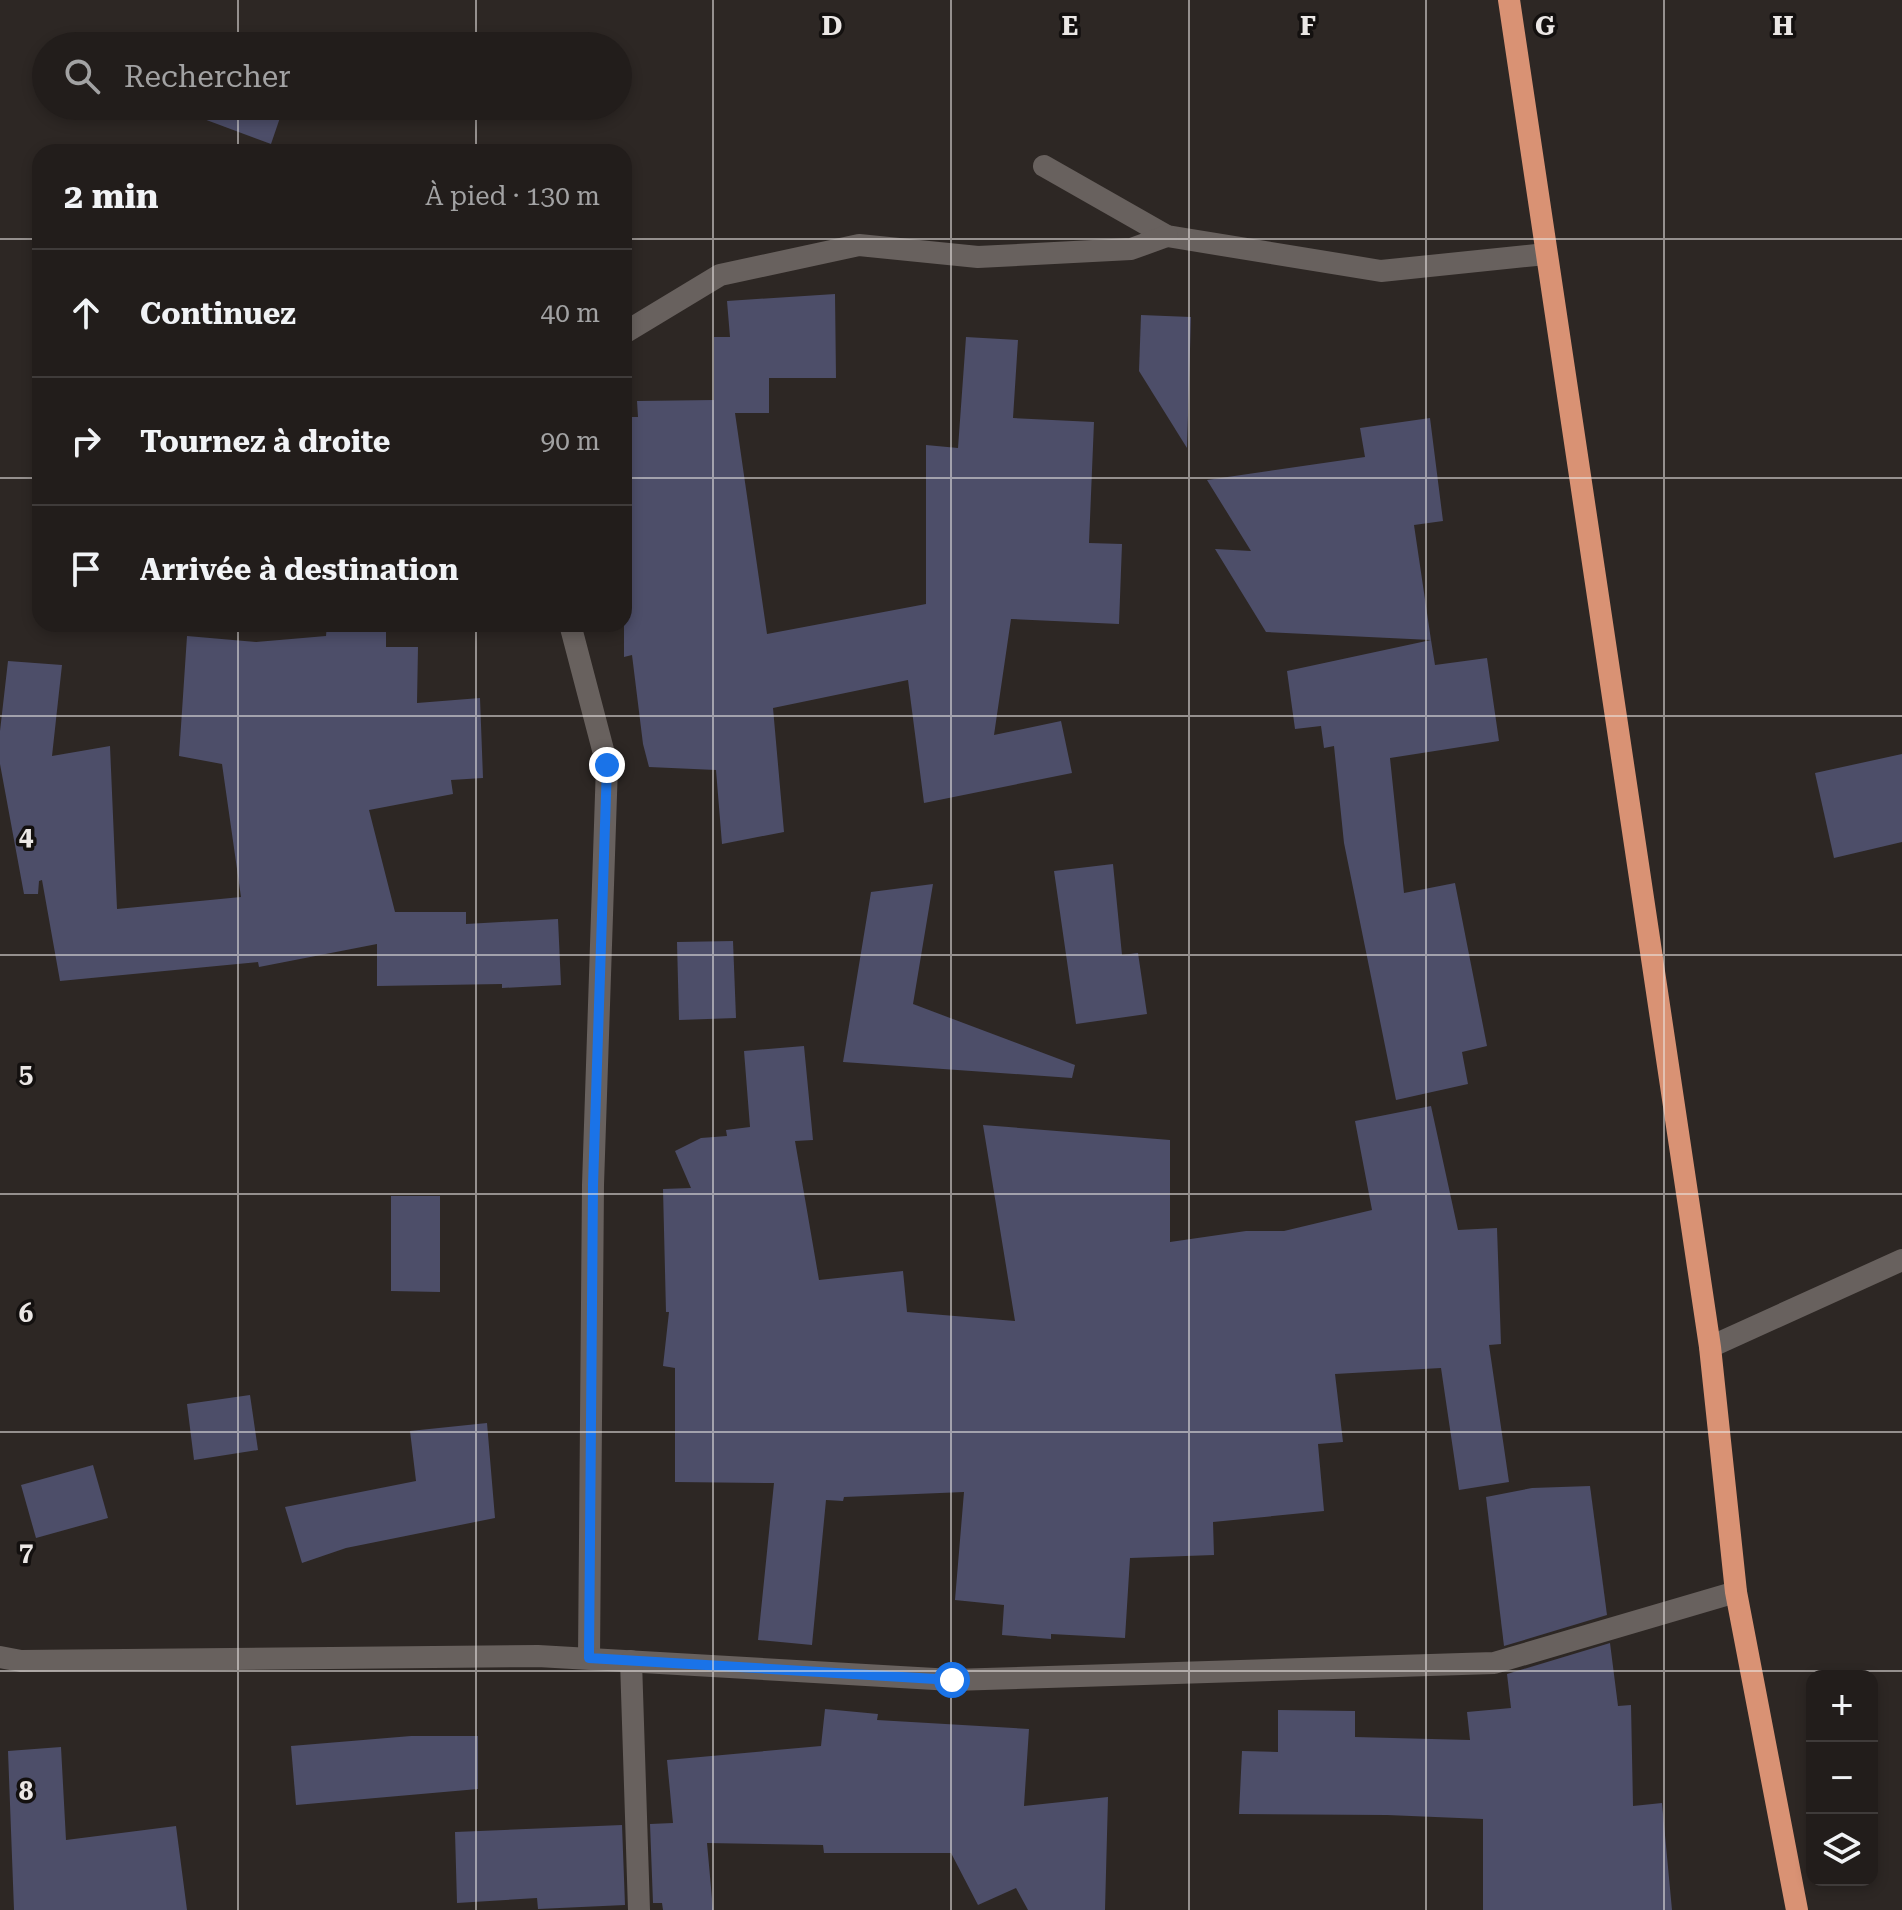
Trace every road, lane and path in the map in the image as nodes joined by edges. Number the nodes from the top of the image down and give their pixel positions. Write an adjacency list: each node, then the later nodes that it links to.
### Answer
1 (1509, 0): 4 (highway)
2 (1044, 166): 3 (street)
3 (1167, 236): 4 (street); 5 (street)
4 (1546, 254): 8 (highway)
5 (632, 328)
6 (572, 632): 11 (street)
7 (1902, 1260): 8 (street)
8 (1710, 1347): 9 (highway)
9 (1736, 1592): 12 (street); 14 (highway)
10 (0, 1657): 11 (street)
11 (589, 1658): 12 (street)
12 (631, 1661): 13 (street)
13 (639, 1910)
14 (1797, 1910)

